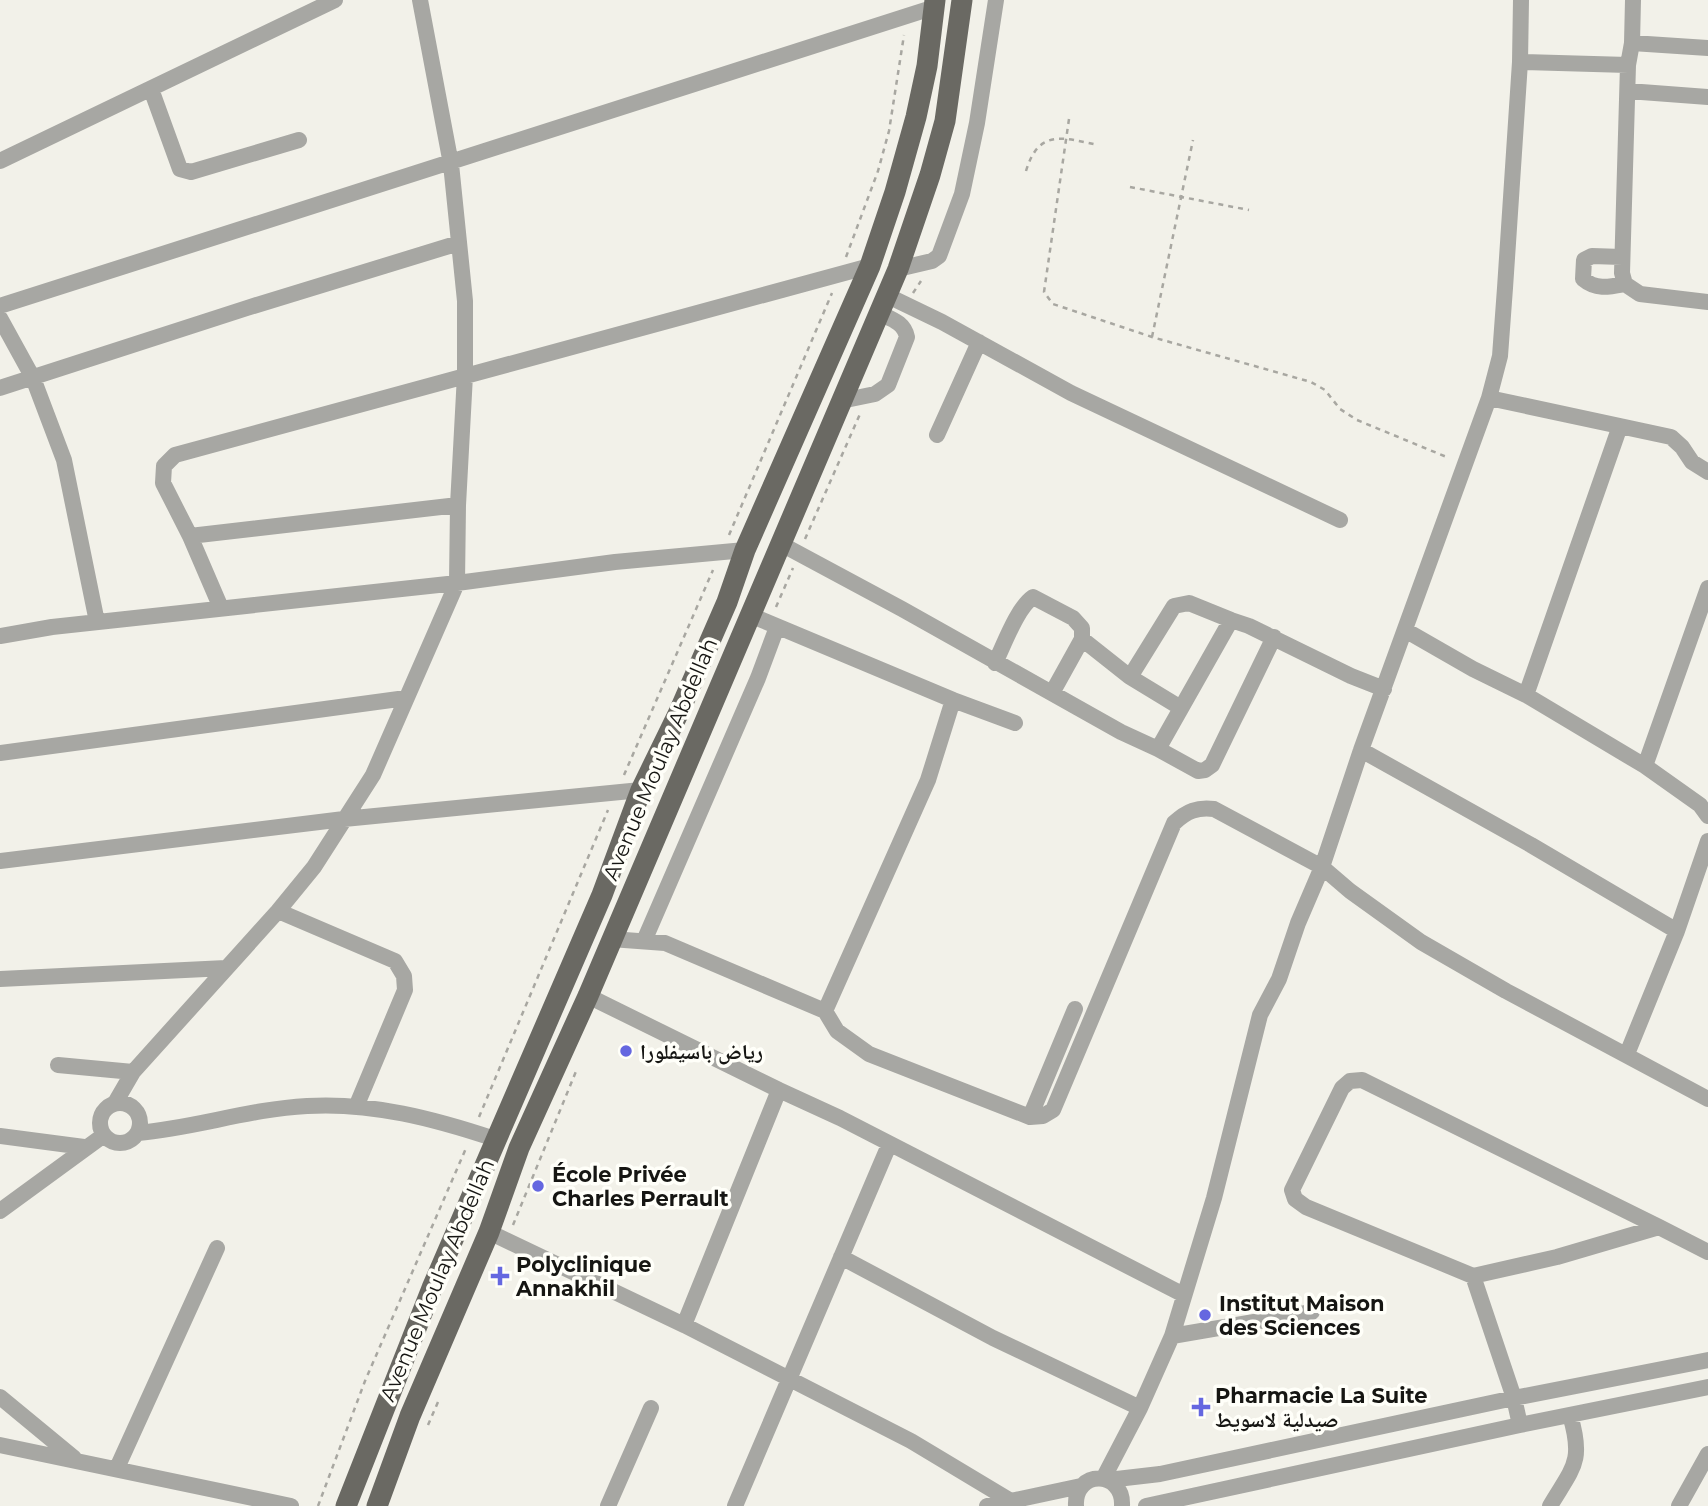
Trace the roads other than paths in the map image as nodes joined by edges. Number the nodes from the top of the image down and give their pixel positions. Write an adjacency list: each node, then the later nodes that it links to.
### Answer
1 (335, 0): 12 (street)
2 (420, 0): 17 (street)
3 (962, 0): 21 (main road, Avenue Moulay Abdellah)
4 (996, 0): 21 (street)
5 (1521, 0): 10 (street)
6 (1633, 0): 8 (street)
7 (935, 4): 17 (street); 20 (main road, Avenue Moulay Abdellah)
8 (1632, 43): 9 (street); 11 (street)
9 (1708, 48)
10 (1520, 62): 11 (street); 31 (street)
11 (1628, 65): 13 (street)
12 (151, 89): 15 (street); 16 (street)
13 (1628, 91): 14 (street); 19 (street)
14 (1708, 97)
15 (299, 140)
16 (0, 161)
17 (452, 164): 18 (street); 25 (street)
18 (459, 243): 28 (street); 29 (street)
19 (1622, 257): 22 (street); 22 (street)
20 (870, 266): 28 (street); 40 (main road, Avenue Moulay Abdellah)
21 (898, 269): 24 (main road, Avenue Moulay Abdellah)
22 (1625, 284): 23 (street)
23 (1708, 302)
24 (882, 304): 27 (street); 32 (main road, Avenue Moulay Abdellah); 32 (street)
25 (0, 306)
26 (0, 318): 29 (street)
27 (979, 342): 34 (street); 37 (street)
28 (465, 375): 36 (street); 38 (street)
29 (33, 378): 30 (street); 46 (street)
30 (0, 388)
31 (1489, 398): 33 (street); 48 (street)
32 (841, 401): 39 (main road, Avenue Moulay Abdellah)
33 (1620, 426): 35 (street); 56 (street)
34 (937, 435)
35 (1708, 472)
36 (458, 505): 38 (street); 41 (street)
37 (1340, 520)
38 (190, 536): 43 (street)
39 (781, 544): 44 (main road, Avenue Moulay Abdellah); 52 (street)
40 (745, 550): 41 (street); 65 (main road, Avenue Moulay Abdellah)
41 (457, 583): 43 (street); 57 (street)
42 (1708, 588): 64 (street)
43 (221, 608): 46 (street)
44 (750, 615): 47 (street); 73 (main road, Avenue Moulay Abdellah)
45 (1231, 620): 50 (street); 53 (street); 59 (street)
46 (97, 622): 49 (street)
47 (777, 626): 58 (street); 74 (street)
48 (1405, 631): 54 (street); 56 (street)
49 (0, 636)
50 (1274, 637): 54 (street); 61 (street)
51 (1082, 639): 52 (street); 53 (street); 55 (street)
52 (995, 663): 55 (street)
53 (1130, 677): 59 (street)
54 (1384, 689): 62 (street)
55 (1052, 692): 61 (street)
56 (1526, 695): 64 (street)
57 (406, 698): 63 (street); 67 (street)
58 (953, 700): 60 (street); 79 (street)
59 (1181, 708): 61 (street)
60 (1015, 723)
61 (1158, 749)
62 (1360, 750): 70 (street); 72 (street)
63 (0, 753)
64 (1645, 766): 66 (street)
65 (641, 790): 67 (street); 91 (main road, Avenue Moulay Abdellah)
66 (1708, 816)
67 (345, 819): 69 (street); 71 (street)
68 (1708, 841): 72 (street)
69 (0, 861)
70 (1322, 867): 80 (street); 87 (street); 101 (street)
71 (278, 911): 75 (street); 86 (street)
72 (1677, 931): 80 (street)
73 (611, 939): 74 (street); 77 (main road, Avenue Moulay Abdellah)
74 (644, 941): 79 (street)
75 (226, 968): 76 (street); 82 (street)
76 (0, 979)
77 (588, 996): 83 (street); 96 (main road, Avenue Moulay Abdellah)
78 (1074, 1009): 87 (street)
79 (825, 1011): 87 (street)
80 (1627, 1054): 84 (street)
81 (58, 1065): 82 (street)
82 (133, 1072): 85 (street)
83 (779, 1090): 92 (street); 103 (street)
84 (1708, 1099)
85 (115, 1103): 88 (street); 89 (street)
86 (356, 1107): 88 (street); 91 (street)
87 (1030, 1117)
88 (138, 1133): 89 (street)
89 (104, 1135): 93 (street)
90 (0, 1136): 93 (street)
91 (495, 1139): 122 (main road, Avenue Moulay Abdellah)
92 (889, 1145): 99 (street); 101 (street)
93 (84, 1147): 94 (street)
94 (0, 1211)
95 (1659, 1227): 98 (street); 100 (street); 100 (street)
96 (488, 1232): 103 (street); 123 (main road, Avenue Moulay Abdellah)
97 (217, 1248): 117 (street)
98 (1708, 1252)
99 (841, 1258): 106 (street); 111 (street)
100 (1473, 1276): 109 (street)
101 (1184, 1295): 104 (street)
102 (1312, 1312): 104 (street)
103 (684, 1325): 106 (street)
104 (1172, 1336): 111 (street)
105 (1708, 1360): 109 (street)
106 (790, 1380): 120 (street); 125 (street)
107 (1708, 1387): 112 (street)
108 (0, 1397): 116 (street)
109 (1514, 1398): 113 (street); 118 (street)
110 (651, 1408): 124 (street)
111 (1140, 1408): 118 (street)
112 (1570, 1415): 113 (street); 130 (street)
113 (1520, 1425): 129 (street)
114 (0, 1445): 116 (street)
115 (1708, 1454): 131 (street)
116 (76, 1460): 117 (street)
117 (117, 1468): 121 (street)
118 (1106, 1480): 119 (street); 128 (street)
119 (1082, 1486): 120 (street); 127 (street)
120 (1013, 1503): 126 (street)
121 (290, 1506)
122 (346, 1506)
123 (377, 1506)
124 (608, 1506)
125 (735, 1506)
126 (987, 1506)
127 (1076, 1506)
128 (1122, 1506)
129 (1146, 1506)
130 (1550, 1506)
131 (1679, 1506)

